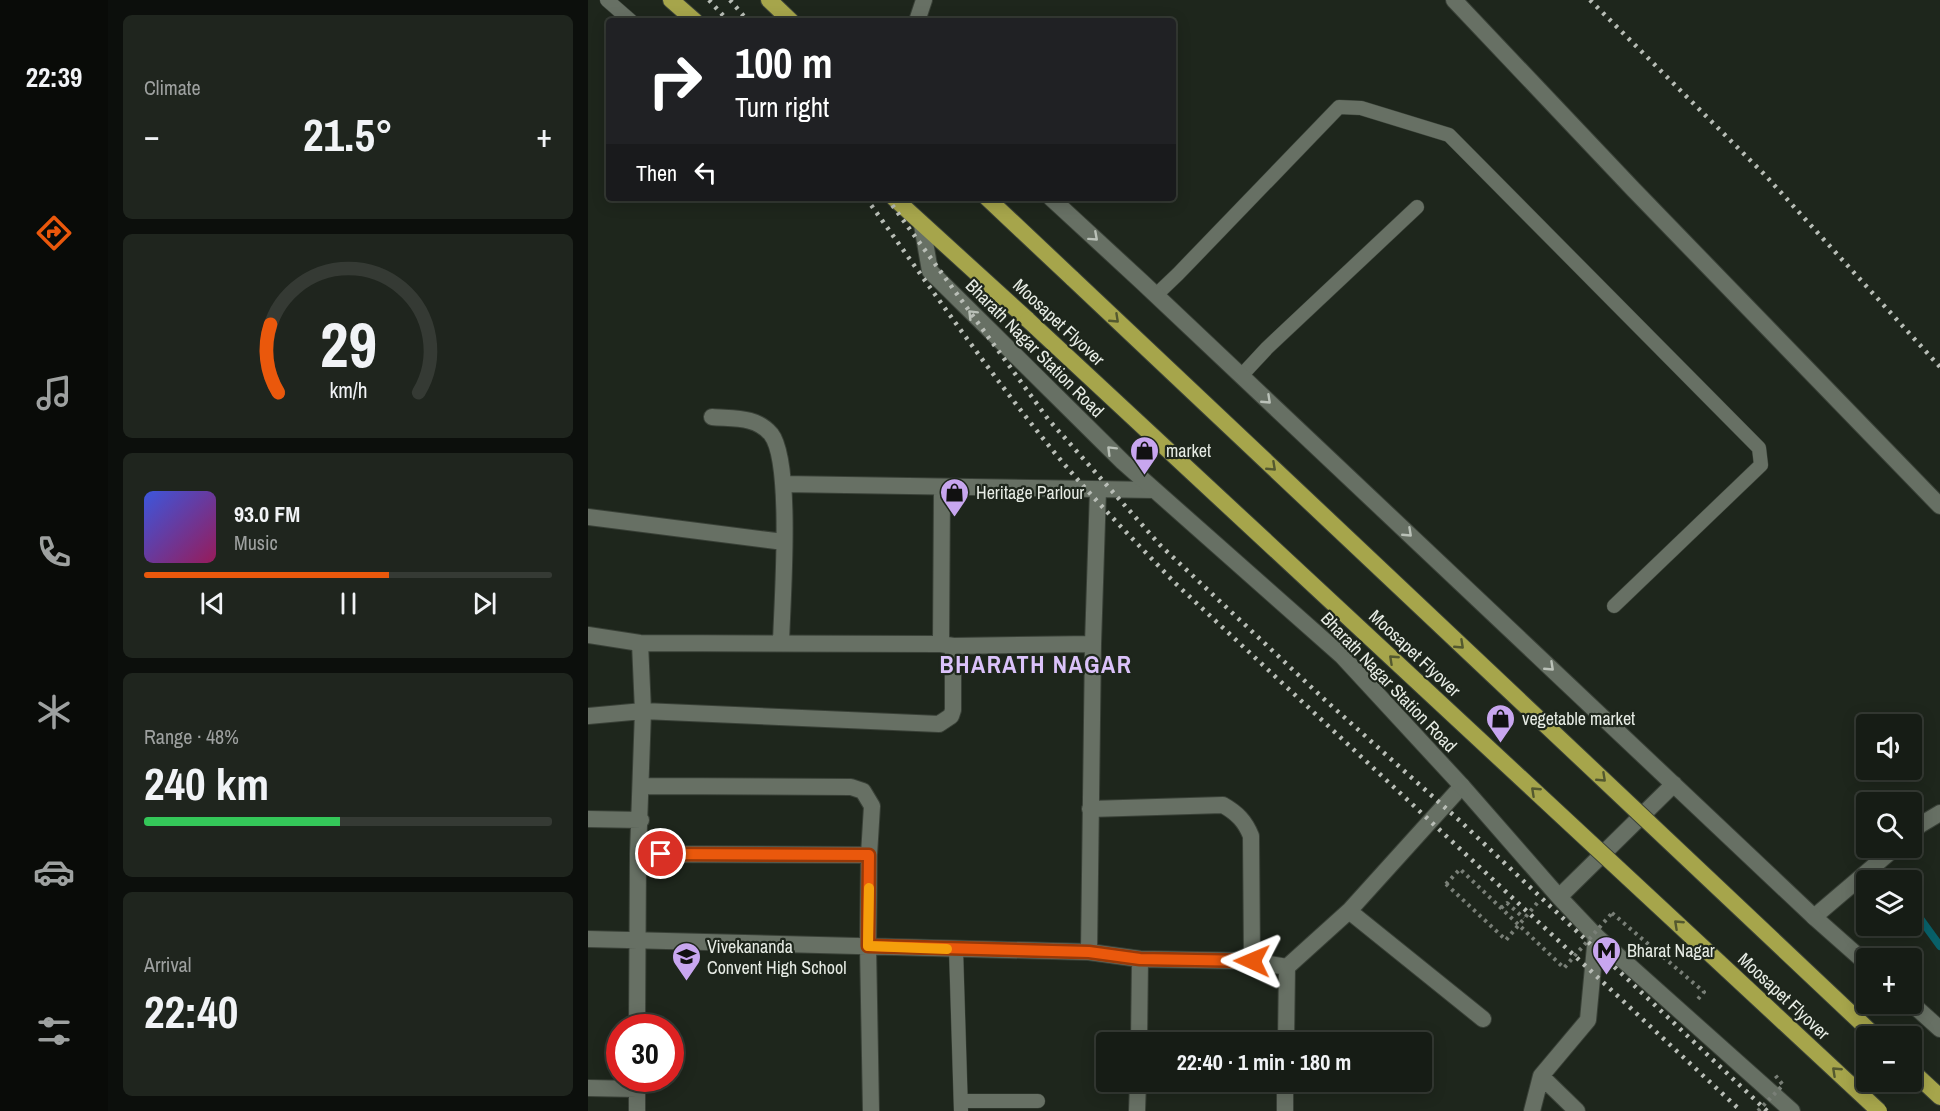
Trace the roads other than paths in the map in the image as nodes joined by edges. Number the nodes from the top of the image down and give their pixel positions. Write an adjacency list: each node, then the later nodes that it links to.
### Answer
1 (607, 0): 6 (lane)
2 (671, 0): 7 (highway)
3 (769, 0): 8 (highway)
4 (924, 0): 9 (street)
5 (1454, 0): 22 (street)
6 (628, 18)
7 (692, 18)
8 (788, 18)
9 (918, 18)
10 (897, 201): 14 (highway, Moosapet Flyover)
11 (990, 201): 60 (highway, Moosapet Flyover, one-way to 60, bridge)
12 (1054, 201): 15 (street, one-way to 15)
13 (1417, 207): 16 (lane)
14 (922, 225): 21 (street, Bharath Nagar Station Road, one-way to 14); 81 (highway, Moosapet Flyover, one-way to 14, bridge)
15 (1156, 295): 16 (street); 25 (lane)
16 (1241, 376): 33 (street, one-way to 33)
17 (712, 417): 18 (street)
18 (783, 484): 19 (street); 24 (street)
19 (942, 487): 20 (street); 30 (street)
20 (1098, 490): 21 (street); 29 (street)
21 (1154, 490): 35 (street, Bharath Nagar Station Road)
22 (1940, 506)
23 (588, 517): 24 (street)
24 (784, 542): 28 (street)
25 (1614, 606)
26 (588, 635): 27 (street)
27 (640, 643): 28 (street); 31 (street)
28 (781, 643): 30 (street)
29 (1093, 644): 30 (street); 36 (street)
30 (947, 645): 31 (street)
31 (643, 711): 32 (street); 34 (street)
32 (588, 716)
33 (1674, 784): 44 (street); 46 (street)
34 (641, 786): 39 (street); 42 (street)
35 (1462, 786): 44 (street, Bharath Nagar Station Road); 45 (street)
36 (1090, 809): 52 (street); 55 (street)
37 (1940, 813): 40 (street)
38 (588, 819): 39 (street)
39 (640, 820): 41 (street)
40 (1922, 824)
41 (638, 854): 42 (street); 49 (street)
42 (869, 855): 50 (street)
43 (1883, 858): 46 (street)
44 (1554, 892): 47 (street, Bharath Nagar Station Road)
45 (1349, 911): 56 (street); 59 (street)
46 (1814, 917): 53 (street)
47 (1596, 936): 64 (street); 80 (street, Bharath Nagar Station Road)
48 (588, 939): 49 (street)
49 (638, 939): 50 (street); 58 (street)
50 (868, 946): 51 (street); 75 (street)
51 (956, 949): 52 (street); 73 (lane)
52 (1089, 952): 54 (street)
53 (1856, 954)
54 (1140, 959): 55 (street); 62 (street)
55 (1252, 961): 56 (street)
56 (1287, 967): 63 (street)
57 (1922, 1013): 61 (street)
58 (637, 1014)
59 (1483, 1019)
60 (1864, 1026)
61 (1940, 1029)
62 (1138, 1032)
63 (1286, 1032)
64 (1541, 1076): 78 (street); 79 (street)
65 (1922, 1080): 71 (highway)
66 (606, 1087): 67 (street)
67 (588, 1088)
68 (637, 1092): 74 (street)
69 (1138, 1092): 76 (street)
70 (1285, 1092): 77 (street)
71 (1940, 1097)
72 (1038, 1101): 73 (lane)
73 (961, 1106)
74 (637, 1111)
75 (871, 1111)
76 (1137, 1111)
77 (1285, 1111)
78 (1532, 1111)
79 (1577, 1111)
80 (1792, 1111)
81 (1879, 1111)

